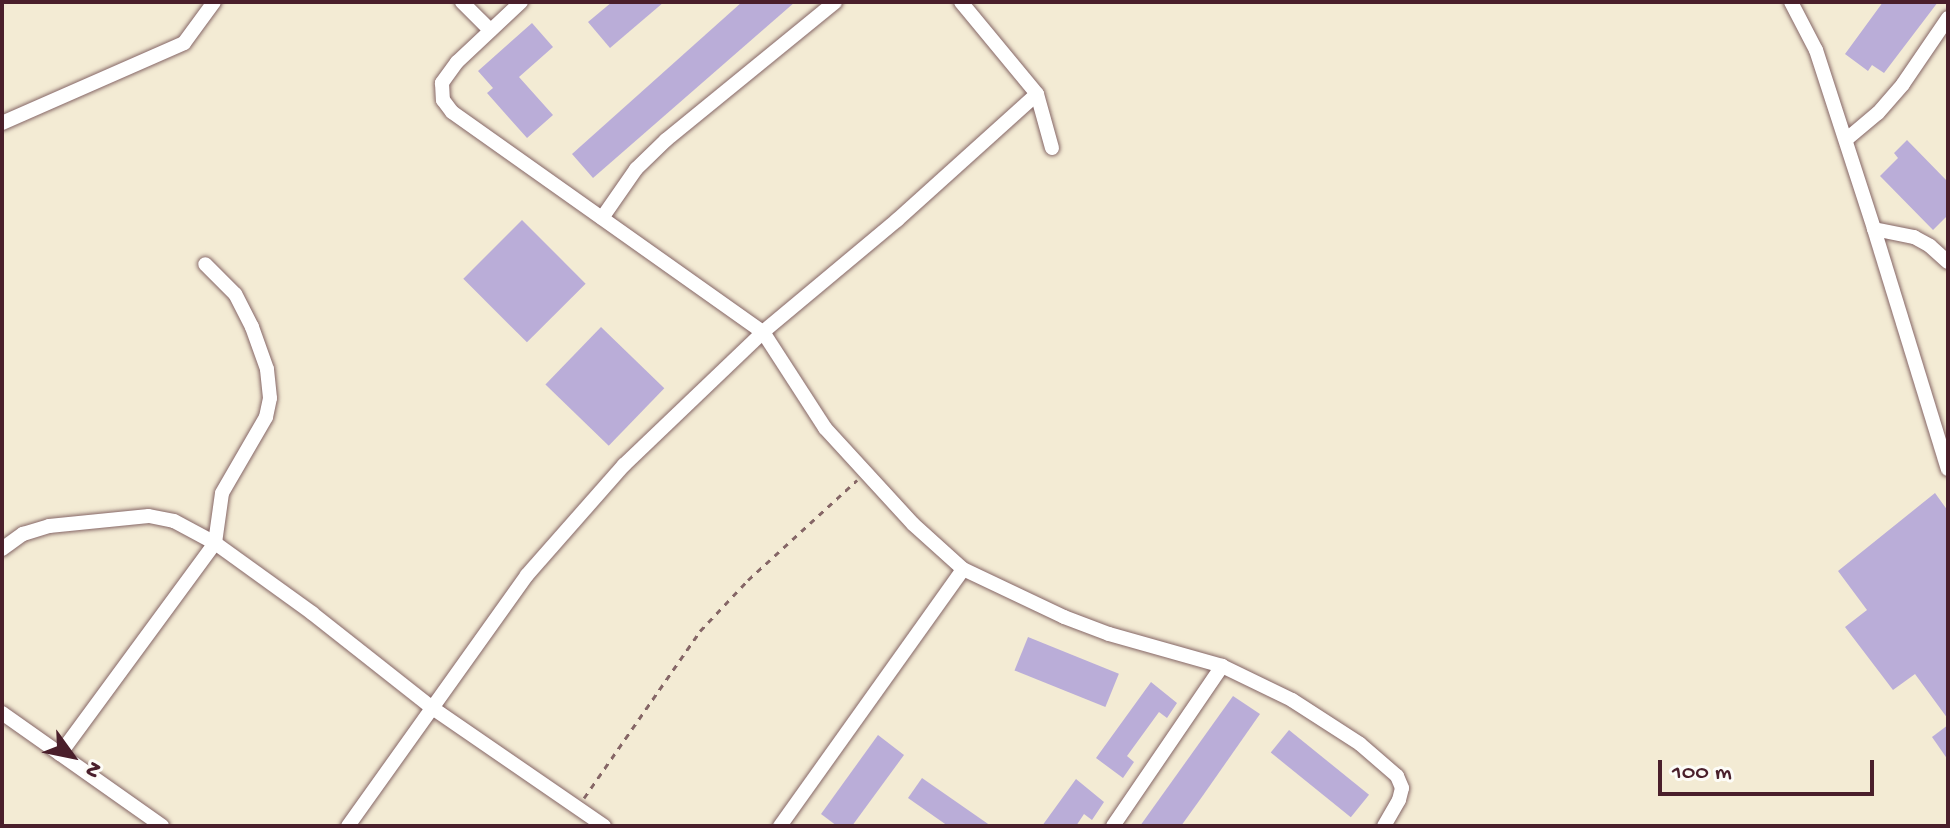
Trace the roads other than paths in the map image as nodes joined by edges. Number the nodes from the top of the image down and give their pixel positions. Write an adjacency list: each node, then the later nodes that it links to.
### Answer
1 (214, 2): 10 (street)
2 (462, 2): 8 (street)
3 (521, 2): 8 (street)
4 (835, 2): 13 (street)
5 (961, 2): 9 (street)
6 (1791, 2): 11 (street)
7 (1948, 18): 11 (street)
8 (490, 30): 13 (street)
9 (1037, 94): 12 (street); 17 (street)
10 (2, 123)
11 (1848, 138): 14 (street)
12 (1052, 148)
13 (602, 218): 17 (street)
14 (1874, 229): 15 (street); 18 (street)
15 (1948, 262)
16 (205, 264): 19 (street)
17 (763, 332): 21 (street); 23 (street)
18 (1948, 469)
19 (215, 543): 20 (street); 23 (street); 25 (street)
20 (2, 549)
21 (963, 569): 22 (street); 29 (street)
22 (1222, 666): 30 (street); 31 (street)
23 (431, 707): 27 (street); 28 (street)
24 (2, 713): 25 (street)
25 (60, 754): 26 (street)
26 (162, 826)
27 (348, 826)
28 (604, 826)
29 (780, 826)
30 (1113, 826)
31 (1384, 826)

